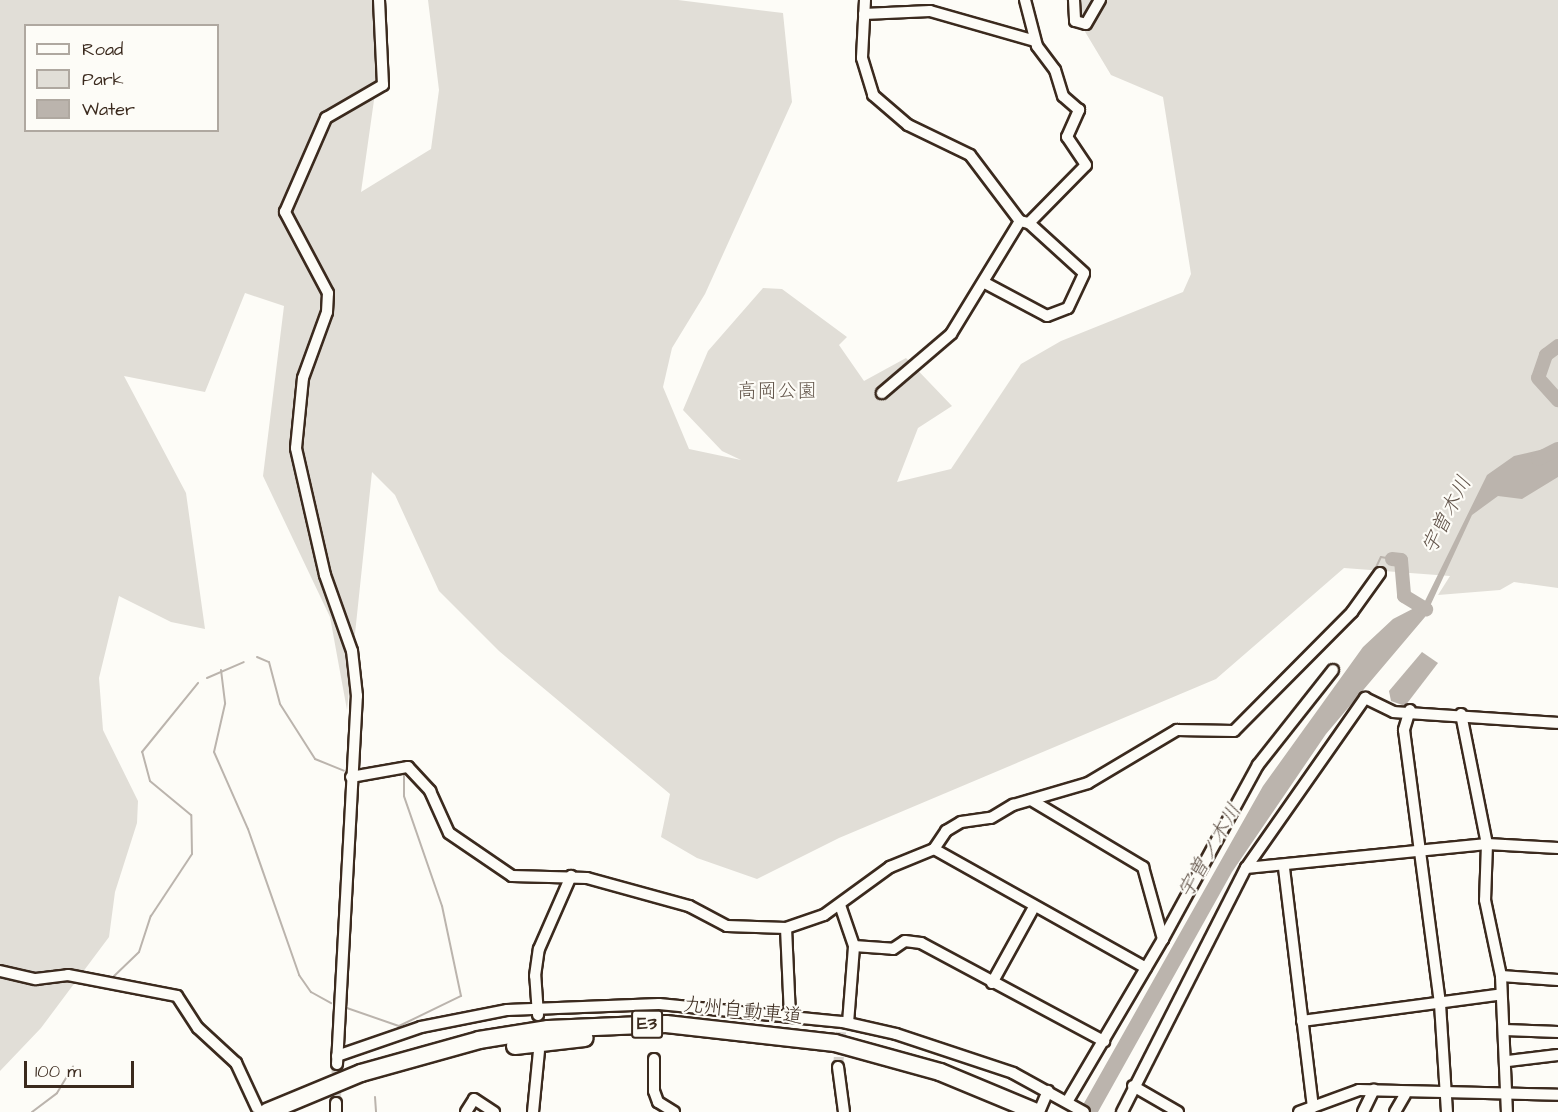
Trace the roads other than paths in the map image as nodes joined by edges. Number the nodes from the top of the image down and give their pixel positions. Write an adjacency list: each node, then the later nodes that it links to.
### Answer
1 (379, 0): 16 (street)
2 (865, 0): 6 (street)
3 (1024, 0): 7 (street)
4 (1074, 0): 5 (street)
5 (1100, 0)
6 (864, 14): 7 (street); 8 (street)
7 (1035, 41): 8 (street)
8 (1024, 222): 9 (street); 9 (street)
9 (984, 283): 10 (street)
10 (882, 393)
11 (1380, 573): 17 (street)
12 (1334, 670): 28 (street)
13 (1410, 710): 14 (street); 21 (street); 23 (street)
14 (1461, 714): 15 (street); 18 (street)
15 (1558, 723)
16 (351, 777): 24 (street); 37 (street)
17 (1031, 800): 20 (street); 28 (street)
18 (1487, 844): 19 (street); 21 (street); 32 (street)
19 (1558, 848)
20 (934, 849): 25 (street); 26 (street)
21 (1419, 852): 22 (street); 36 (street)
22 (1284, 867): 23 (street); 39 (street)
23 (1246, 868): 49 (street)
24 (572, 876): 27 (street); 37 (street)
25 (840, 905): 27 (street); 29 (street)
26 (1034, 907): 30 (street); 34 (street)
27 (786, 928): 38 (street)
28 (1163, 939): 30 (street)
29 (854, 946): 34 (street); 40 (street)
30 (1146, 968): 43 (street)
31 (0, 971): 58 (street)
32 (1501, 976): 33 (street); 35 (street)
33 (1558, 980)
34 (992, 983): 43 (street)
35 (1498, 995): 36 (street); 41 (street)
36 (1440, 1004): 39 (street); 55 (street)
37 (538, 1011): 38 (street)
38 (790, 1017): 40 (street)
39 (1302, 1021): 57 (street)
40 (844, 1025): 51 (street)
41 (1505, 1030): 42 (street); 47 (street)
42 (1558, 1032)
43 (1104, 1041): 56 (street)
44 (539, 1051): 63 (street)
45 (1558, 1055): 47 (street)
46 (654, 1059): 64 (street)
47 (1508, 1061): 52 (street)
48 (838, 1067): 65 (street)
49 (1133, 1086): 68 (street); 69 (street)
50 (1374, 1089): 53 (street); 57 (street); 71 (street)
51 (1048, 1091): 56 (street); 59 (street)
52 (1505, 1093): 54 (street); 55 (street); 75 (street)
53 (1405, 1095): 55 (street); 72 (street)
54 (1558, 1095)
55 (1450, 1096): 73 (street); 74 (street)
56 (1068, 1103): 67 (street)
57 (1313, 1107): 70 (street)
58 (262, 1110): 59 (highway, 九州自動車道 / E3)
59 (1034, 1110)
60 (294, 1112): 66 (highway, 九州自動車道 / E3)
61 (466, 1112): 62 (street)
62 (494, 1112)
63 (533, 1112)
64 (674, 1112)
65 (844, 1112)
66 (1010, 1112)
67 (1084, 1112)
68 (1122, 1112)
69 (1178, 1112)
70 (1299, 1112)
71 (1363, 1112)
72 (1395, 1112)
73 (1447, 1112)
74 (1454, 1112)
75 (1507, 1112)

